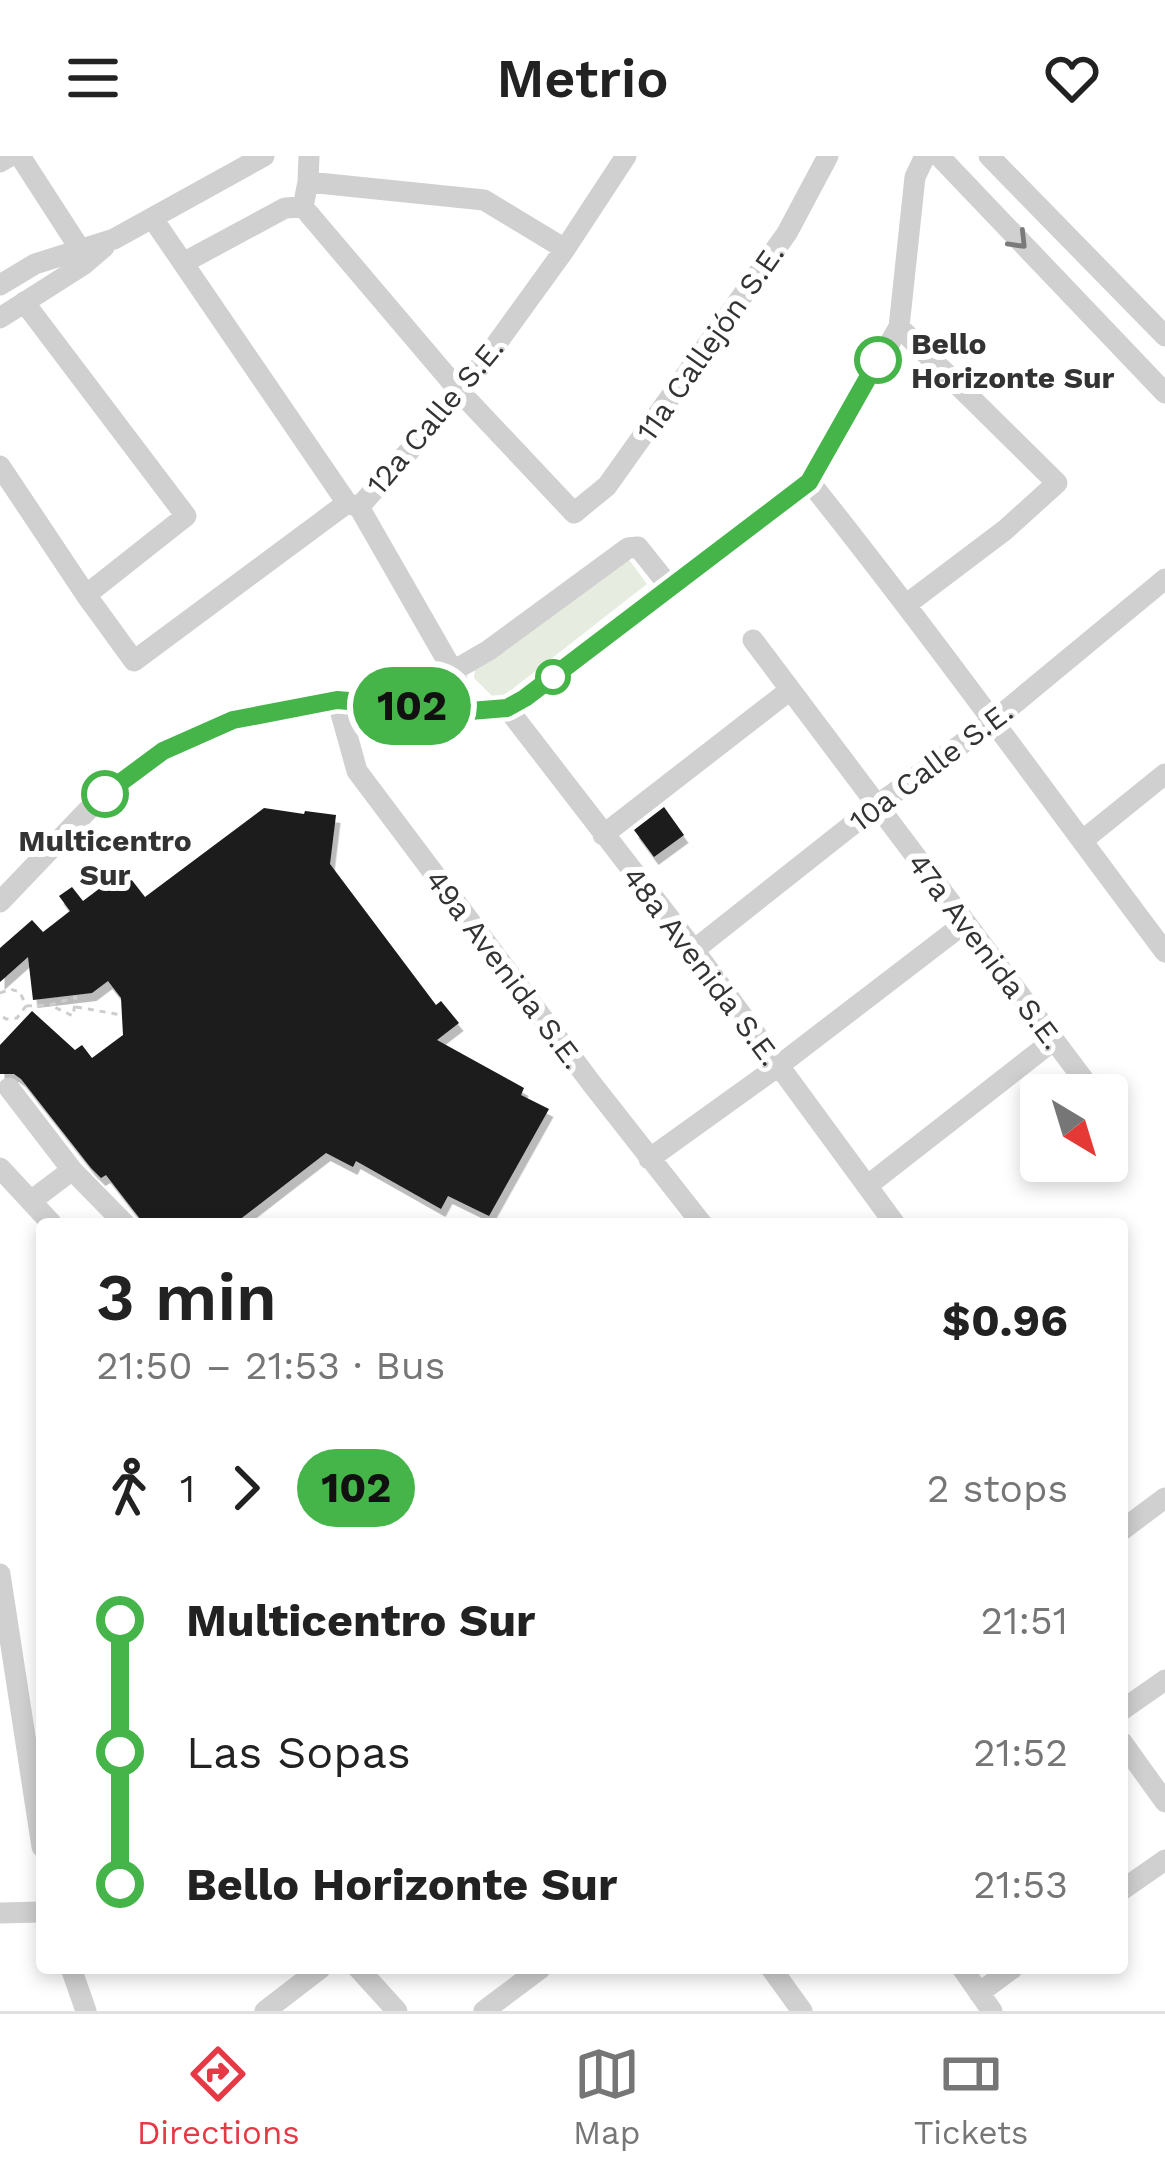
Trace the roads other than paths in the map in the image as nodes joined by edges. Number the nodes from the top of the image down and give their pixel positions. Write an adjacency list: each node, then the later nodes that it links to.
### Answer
1 (10, 156): 10 (street)
2 (20, 156): 16 (street)
3 (264, 156): 13 (street)
4 (309, 156): 11 (street)
5 (626, 156): 15 (street, 12a Calle S.E.)
6 (828, 156): 23 (street, 11a Callejón S.E.)
7 (925, 156): 21 (street)
8 (939, 156): 24 (street, one-way to 24)
9 (989, 156): 22 (street)
10 (0, 162)
11 (308, 182): 12 (street); 15 (street)
12 (303, 207): 17 (street); 23 (street)
13 (153, 219): 14 (street); 17 (street)
14 (113, 239): 16 (street); 19 (street)
15 (565, 248): 23 (street, 12a Calle S.E.)
16 (80, 249): 18 (street)
17 (183, 262): 27 (street)
18 (0, 284)
19 (24, 302): 20 (street); 30 (street)
20 (0, 318)
21 (898, 326): 26 (street); 31 (street)
22 (1165, 336)
23 (461, 393): 27 (street, 12a Calle S.E.)
24 (1165, 394)
25 (0, 466): 30 (street)
26 (809, 482): 29 (street); 31 (street)
27 (353, 505): 30 (street, 12a Calle S.E.); 33 (street)
28 (1163, 585): 38 (street, 10a Calle S.E.)
29 (670, 587): 33 (street); 36 (street)
30 (86, 595)
31 (907, 604): 38 (street)
32 (753, 640): 34 (street, 47a Avenida S.E.)
33 (453, 671): 37 (street)
34 (790, 690): 40 (street, 47a Avenida S.E.); 41 (street)
35 (337, 700): 37 (street); 43 (street); 51 (street, 49a Avenida S.E.)
36 (507, 708): 37 (street); 41 (street, 48a Avenida S.E.)
37 (470, 711)
38 (992, 722): 40 (street, 10a Calle S.E.); 42 (street)
39 (1165, 774): 42 (street)
40 (876, 806): 44 (street, 47a Avenida S.E.); 45 (street, 10a Calle S.E.)
41 (603, 835): 45 (street, 48a Avenida S.E.)
42 (1082, 841): 46 (street)
43 (0, 902)
44 (965, 923): 47 (street, 47a Avenida S.E.); 48 (street)
45 (694, 950): 48 (street, 48a Avenida S.E.)
46 (1165, 952)
47 (1054, 1040): 49 (street, 47a Avenida S.E.); 54 (street)
48 (777, 1067): 51 (street); 54 (street, 48a Avenida S.E.)
49 (1080, 1074)
50 (9, 1088): 53 (street)
51 (649, 1159): 58 (street, 49a Avenida S.E.)
52 (0, 1168): 55 (street)
53 (72, 1170): 55 (street); 57 (street)
54 (867, 1186): 59 (street, 48a Avenida S.E.)
55 (31, 1202): 56 (street)
56 (46, 1218)
57 (119, 1218)
58 (697, 1218)
59 (891, 1218)
60 (1165, 1498): 61 (street)
61 (1128, 1526)
62 (0, 1574): 66 (street)
63 (1165, 1679): 64 (street)
64 (1128, 1706)
65 (0, 1735): 66 (street)
66 (26, 1738): 69 (street)
67 (1128, 1750): 68 (street)
68 (1165, 1802)
69 (36, 1806)
70 (1165, 1860): 71 (street)
71 (1128, 1886)
72 (0, 1912): 73 (street)
73 (36, 1912)
74 (73, 1974): 82 (street)
75 (313, 1974): 83 (street)
76 (363, 1974): 84 (street)
77 (533, 1974): 85 (street)
78 (775, 1974): 86 (street)
79 (966, 1974): 81 (street)
80 (1008, 1974): 81 (street)
81 (985, 2002)
82 (86, 2011)
83 (265, 2011)
84 (397, 2011)
85 (484, 2011)
86 (802, 2011)

